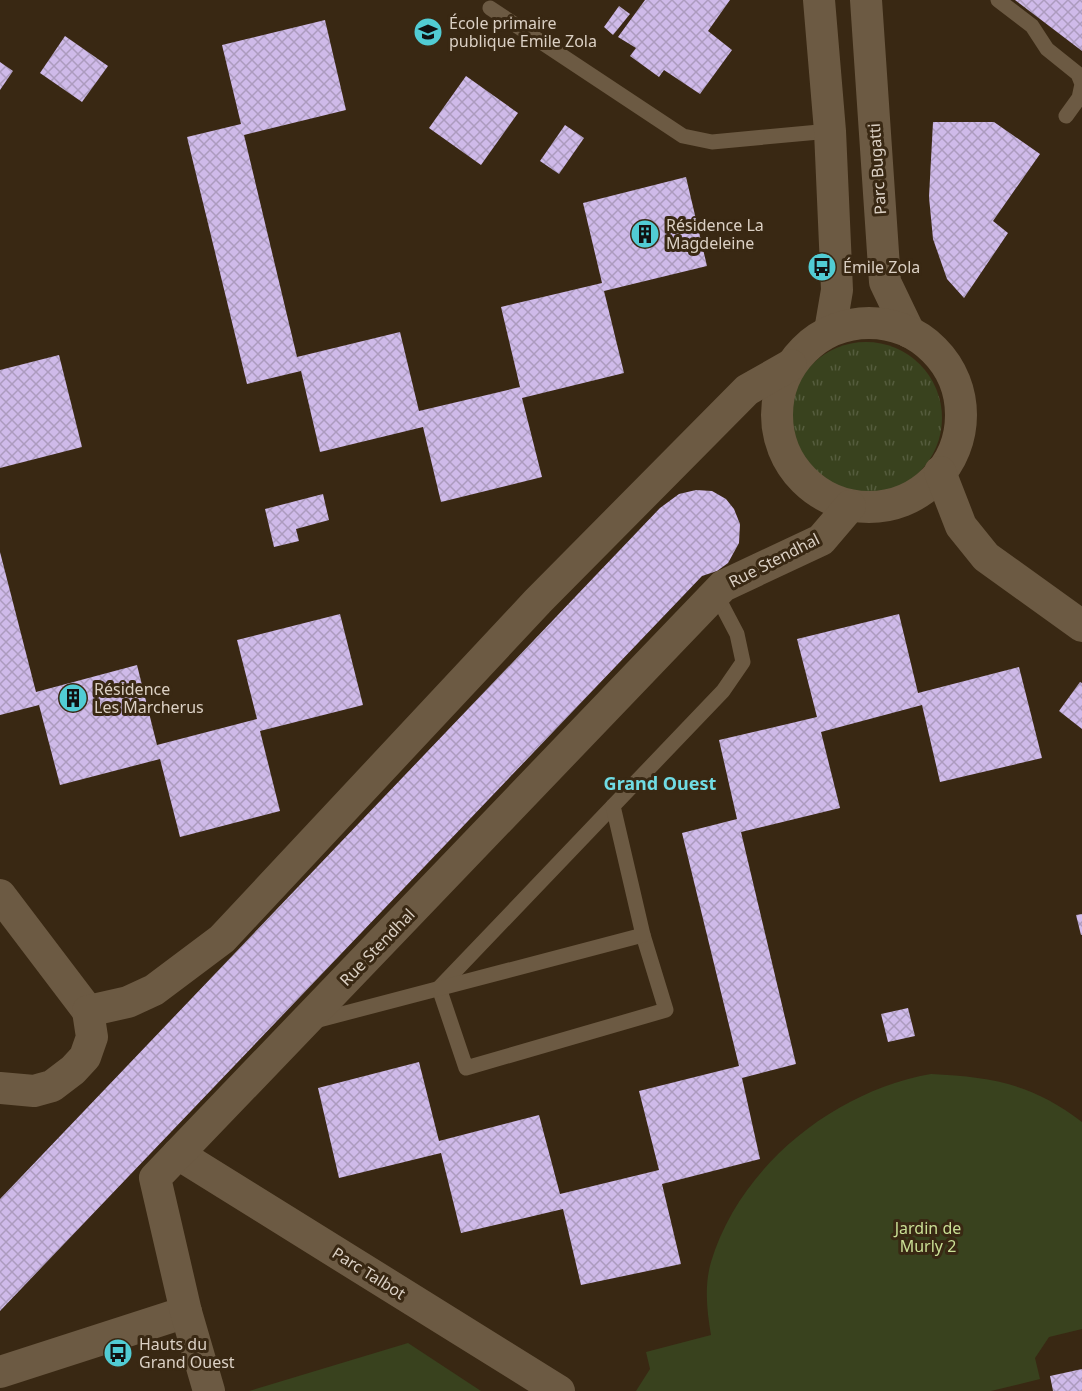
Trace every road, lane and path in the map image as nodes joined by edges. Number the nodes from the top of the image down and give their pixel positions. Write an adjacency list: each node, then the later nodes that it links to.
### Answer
1 (819, 0): 6 (street)
2 (866, 0): 8 (street, Parc Bugatti)
3 (998, 0): 5 (lane)
4 (490, 8): 6 (lane)
5 (1066, 116)
6 (830, 131): 7 (street)
7 (830, 331): 8 (street); 9 (street)
8 (909, 332): 10 (street)
9 (791, 365): 11 (street); 18 (street)
10 (940, 472): 11 (street); 13 (street)
11 (850, 506): 12 (street, Rue Stendhal)
12 (716, 594): 14 (lane); 19 (street, Rue Stendhal)
13 (1082, 626)
14 (613, 806): 16 (lane); 17 (lane)
15 (0, 895): 18 (street)
16 (643, 935): 17 (lane); 17 (lane)
17 (439, 988): 19 (lane)
18 (88, 1011): 20 (street)
19 (303, 1024): 21 (street, Rue Stendhal)
20 (0, 1088)
21 (178, 1154): 22 (street, Rue Stendhal); 25 (street, Parc Talbot)
22 (186, 1312): 23 (street); 24 (street)
23 (0, 1372)
24 (209, 1391)
25 (560, 1391)

